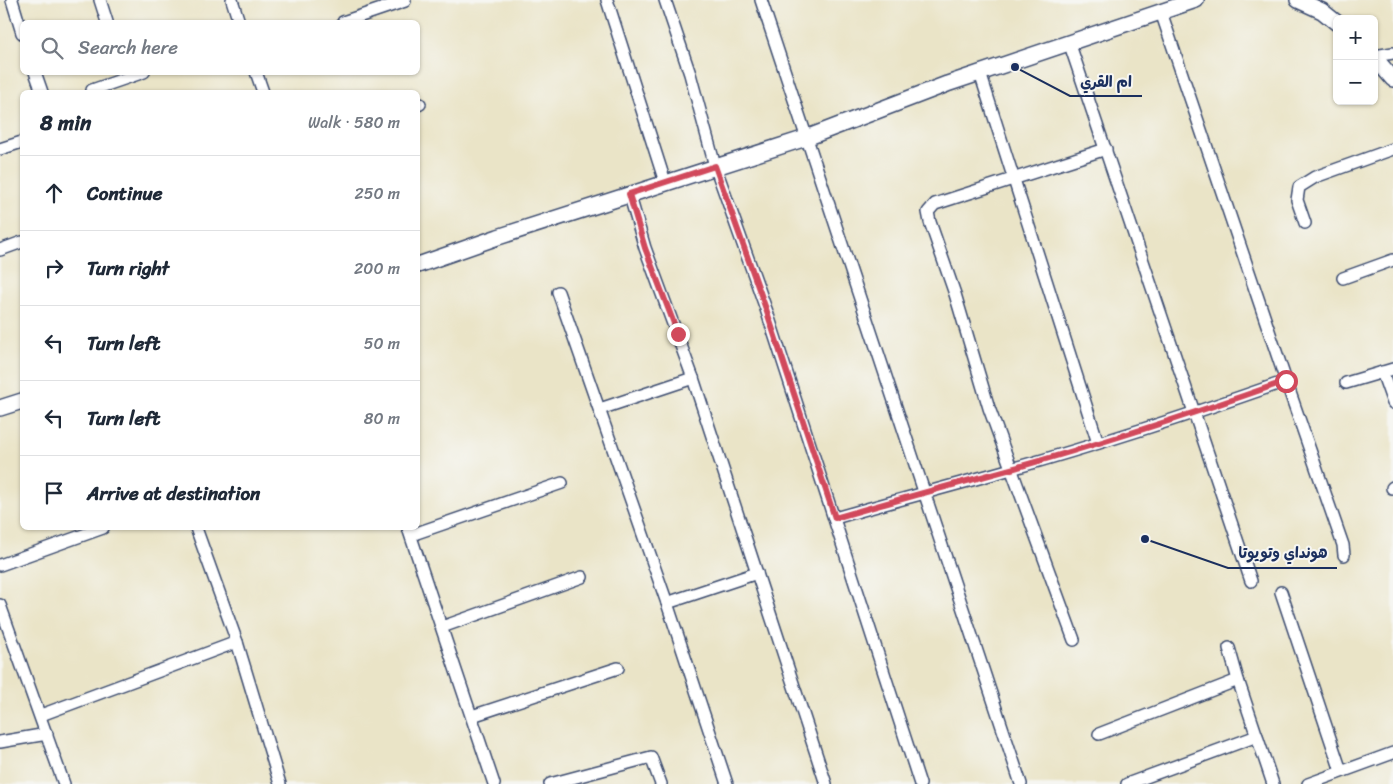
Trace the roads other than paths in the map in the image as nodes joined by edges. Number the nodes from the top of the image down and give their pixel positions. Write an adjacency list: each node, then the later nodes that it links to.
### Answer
1 (12, 0): 15 (street)
2 (100, 0): 12 (street)
3 (232, 0): 13 (street)
4 (608, 0): 35 (street)
5 (665, 0): 33 (street)
6 (761, 0): 28 (street)
7 (1196, 0): 11 (street)
8 (1298, 0): 10 (street)
9 (405, 1): 14 (street)
10 (1327, 5)
11 (1161, 12): 16 (street); 46 (street)
12 (106, 20)
13 (238, 20)
14 (349, 20)
15 (20, 26)
16 (1070, 42): 20 (street); 31 (street)
17 (1393, 53): 18 (street)
18 (1378, 56)
19 (1377, 60): 24 (street)
20 (980, 73): 28 (street); 34 (street)
21 (36, 75): 25 (street)
22 (257, 75): 27 (street)
23 (125, 76): 26 (street)
24 (1393, 79)
25 (41, 90)
26 (92, 90)
27 (262, 90)
28 (806, 138): 33 (street); 56 (street)
29 (20, 143): 30 (street)
30 (0, 149)
31 (1106, 149): 34 (street); 52 (street)
32 (1393, 149): 37 (street)
33 (715, 166): 35 (street); 57 (street)
34 (1013, 178): 53 (street); 54 (street)
35 (665, 182): 36 (street)
36 (629, 194): 41 (street); 45 (street)
37 (1305, 223)
38 (20, 243): 39 (street)
39 (0, 250)
40 (1393, 260): 42 (street)
41 (420, 265)
42 (1343, 278)
43 (558, 292): 51 (street)
44 (1388, 371): 47 (street); 49 (street)
45 (693, 378): 51 (street); 64 (street)
46 (1286, 381): 52 (street); 62 (street)
47 (1346, 384)
48 (20, 402): 50 (street)
49 (1393, 403)
50 (0, 408)
51 (600, 409): 68 (street)
52 (1194, 414): 53 (street); 66 (street)
53 (1098, 443): 54 (street)
54 (1011, 469): 56 (street); 71 (street)
55 (562, 483): 58 (street)
56 (924, 492): 57 (street); 92 (street)
57 (835, 518): 91 (street)
58 (420, 528)
59 (97, 530): 63 (street)
60 (197, 530): 72 (street)
61 (410, 531): 70 (street)
62 (1344, 555)
63 (0, 565)
64 (757, 573): 68 (street); 90 (street)
65 (582, 577): 70 (street)
66 (1251, 581)
67 (1281, 592): 83 (street)
68 (667, 603): 89 (street)
69 (0, 605): 76 (street)
70 (442, 627): 77 (street)
71 (1074, 640)
72 (237, 642): 76 (street); 85 (street)
73 (1229, 648): 75 (street)
74 (618, 668): 77 (street)
75 (1238, 680): 79 (street); 80 (street)
76 (41, 715): 78 (street)
77 (472, 716): 86 (street)
78 (47, 734): 81 (street); 84 (street)
79 (1099, 734)
80 (1257, 736): 93 (street); 94 (street)
81 (0, 742)
82 (1393, 753): 83 (street)
83 (1341, 771): 95 (street)
84 (64, 784)
85 (280, 784)
86 (494, 784)
87 (550, 784): 88 (street)
88 (661, 784)
89 (727, 784)
90 (826, 784)
91 (920, 784)
92 (1021, 784)
93 (1127, 784)
94 (1273, 784)
95 (1308, 784)

